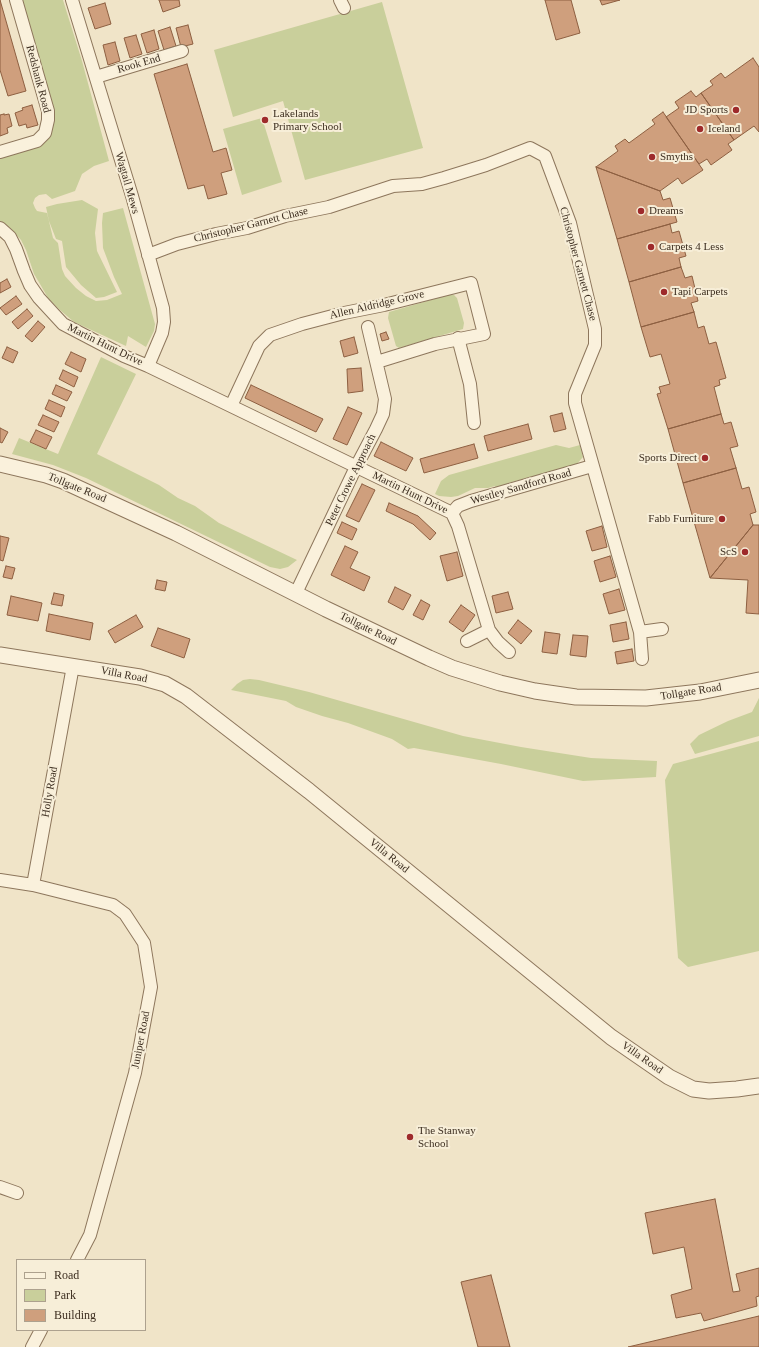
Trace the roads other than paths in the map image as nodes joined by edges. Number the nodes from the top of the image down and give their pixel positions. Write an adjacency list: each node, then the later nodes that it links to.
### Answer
1 (16, 0): 5 (street, Redshank Road)
2 (72, 0): 4 (street, Wagtail Mews)
3 (182, 51): 4 (street, Rook End)
4 (96, 77): 7 (street, Wagtail Mews)
5 (0, 152)
6 (0, 228): 11 (street, Martin Hunt Drive)
7 (148, 255): 11 (street, Wagtail Mews); 15 (street, Christopher Garnett Chase)
8 (368, 327): 10 (street, Peter Crowe Approach)
9 (458, 338): 10 (street, Allen Aldridge Grove); 12 (street, Allen Aldridge Grove); 13 (street)
10 (377, 362): 16 (street, Peter Crowe Approach)
11 (148, 366): 12 (street, Martin Hunt Drive)
12 (231, 406): 16 (street, Martin Hunt Drive)
13 (474, 423)
14 (0, 464): 18 (street, Tollgate Road)
15 (592, 466): 17 (street, Westley Sandford Road); 21 (street, Christopher Garnett Chase)
16 (356, 467): 17 (street, Martin Hunt Drive); 18 (street, Peter Crowe Approach)
17 (452, 513): 20 (street, Martin Hunt Drive)
18 (296, 593): 27 (street, Tollgate Road)
19 (662, 629): 21 (street)
20 (488, 630): 22 (street); 23 (street, Martin Hunt Drive)
21 (640, 632): 25 (street, Christopher Garnett Chase)
22 (467, 641)
23 (509, 652)
24 (0, 655): 26 (street, Villa Road)
25 (642, 659)
26 (73, 666): 29 (street, Holly Road); 30 (street, Villa Road)
27 (759, 680)
28 (0, 880): 29 (street)
29 (33, 885): 33 (street, Juniper Road)
30 (759, 1086)
31 (0, 1187): 32 (street)
32 (17, 1193)
33 (78, 1259)
34 (40, 1331): 35 (street)
35 (32, 1347)

